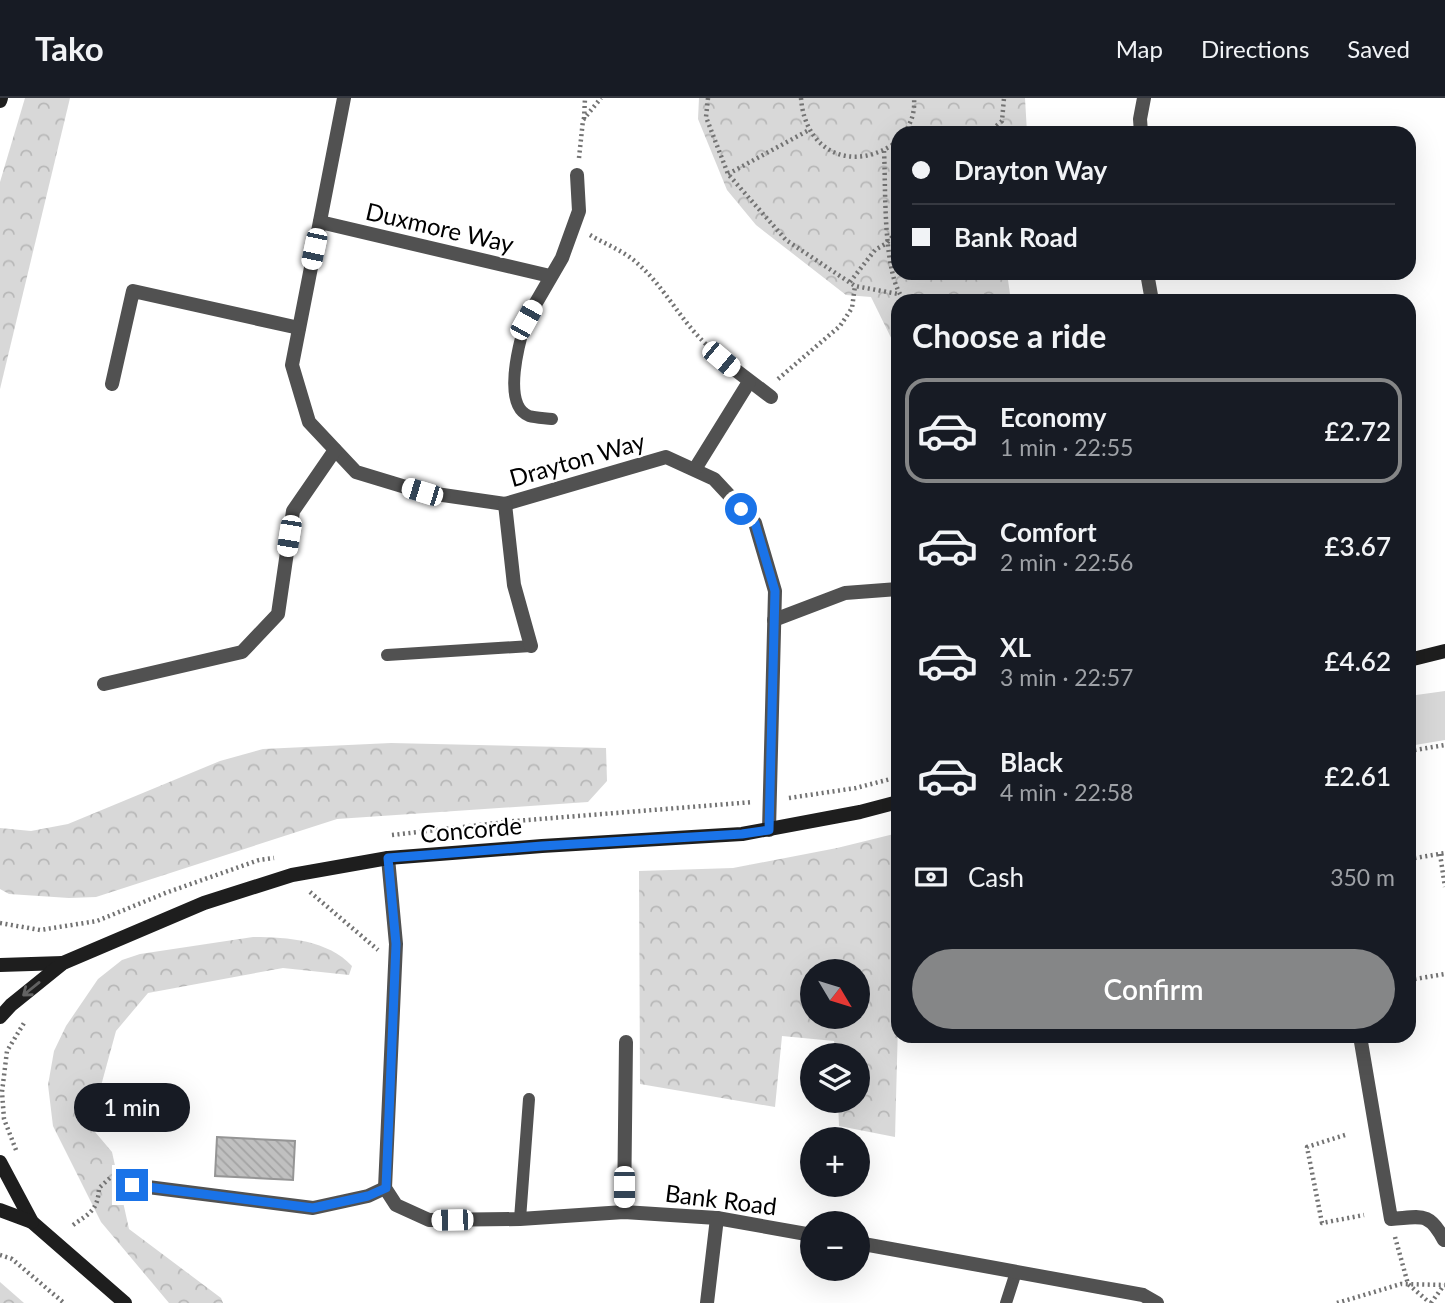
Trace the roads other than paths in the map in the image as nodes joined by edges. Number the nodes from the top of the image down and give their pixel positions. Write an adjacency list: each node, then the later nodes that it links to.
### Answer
1 (344, 98): 5 (street, Drayton Way)
2 (1144, 98): 3 (street)
3 (1140, 126)
4 (577, 175): 6 (street)
5 (320, 222): 6 (street, Duxmore Way); 8 (street, Drayton Way)
6 (550, 276): 7 (street)
7 (526, 320): 13 (lane)
8 (299, 328): 11 (street); 14 (street, Drayton Way)
9 (721, 359): 10 (street)
10 (749, 382): 12 (street); 15 (street)
11 (112, 384)
12 (768, 394)
13 (552, 419)
14 (335, 450): 16 (street, Drayton Way); 23 (street)
15 (695, 470): 16 (street, Drayton Way); 18 (street, Drayton Way)
16 (505, 504): 19 (street)
17 (891, 590): 18 (street)
18 (774, 620): 25 (street, Drayton Way)
19 (531, 646): 21 (lane)
20 (1445, 651): 22 (street)
21 (387, 655)
22 (1416, 658)
23 (104, 684)
24 (891, 804): 25 (street, Concorde)
25 (769, 830): 26 (street, Concorde)
26 (388, 858): 27 (street, Concorde); 35 (street)
27 (63, 963): 28 (street, Concorde); 29 (street, Concorde, one-way to 29)
28 (0, 965)
29 (0, 1017)
30 (625, 1042): 37 (street)
31 (1361, 1043): 42 (street)
32 (528, 1099): 39 (lane)
33 (6, 1157): 40 (street)
34 (132, 1185): 35 (street)
35 (386, 1188): 39 (street, Bank Road)
36 (0, 1210): 40 (street)
37 (624, 1212): 38 (street, Bank Road); 39 (street, Bank Road)
38 (717, 1218): 41 (street, Bank Road); 46 (street)
39 (520, 1219)
40 (32, 1222): 45 (street)
41 (800, 1233)
42 (1444, 1240)
43 (870, 1245): 44 (street)
44 (1016, 1272): 47 (lane); 48 (street)
45 (125, 1303)
46 (707, 1303)
47 (1006, 1303)
48 (1157, 1303)

